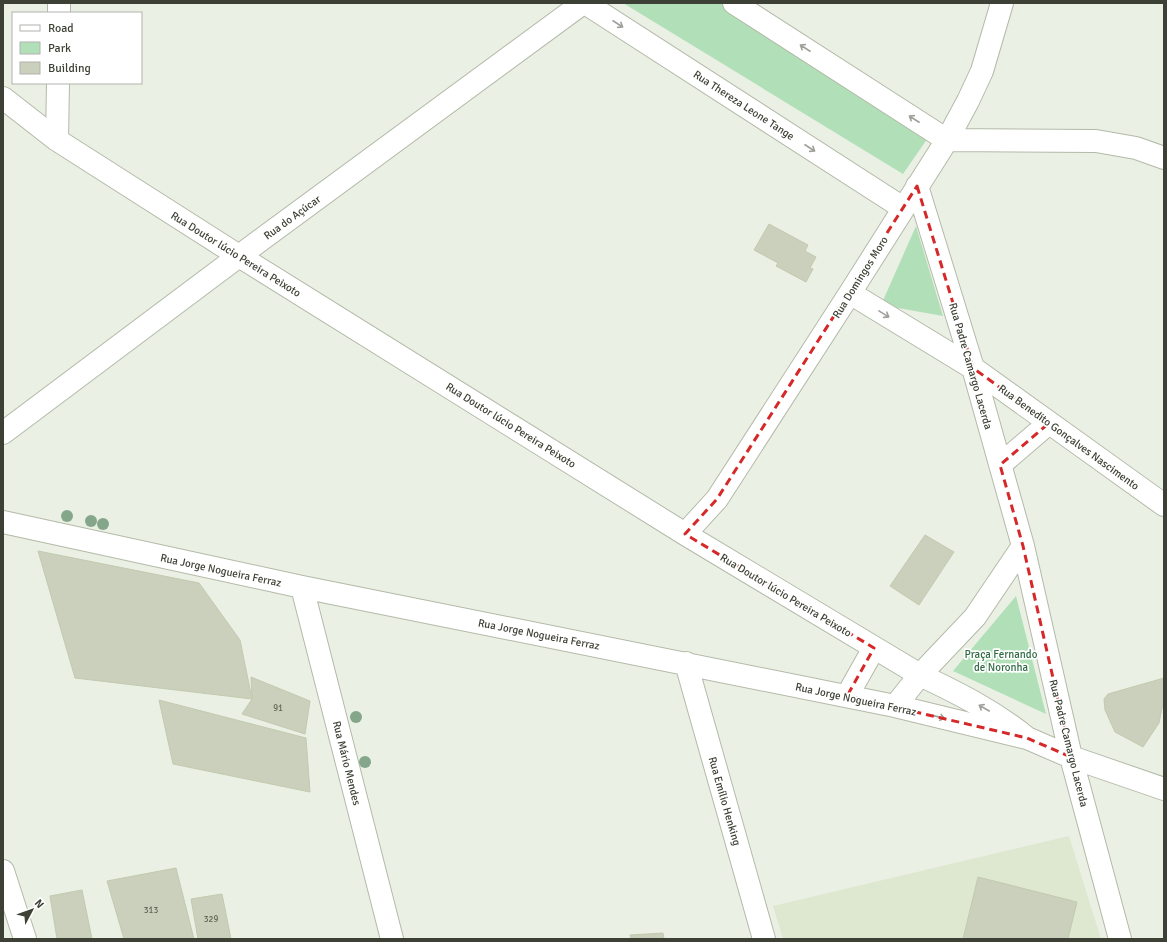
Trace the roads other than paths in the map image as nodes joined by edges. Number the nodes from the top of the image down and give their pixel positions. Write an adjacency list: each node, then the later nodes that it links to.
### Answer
1 (584, 3): 10 (street, Rua Thereza Leone Tange, one-way to 10); 11 (street, Rua do Açúcar)
2 (734, 3): 7 (street, one-way to 2)
3 (1002, 3): 7 (street, Rua Domingos Moro)
4 (58, 84): 6 (street)
5 (3, 98): 6 (street, Rua Doutor lúcio Pereira Peixoto)
6 (58, 140): 11 (street, Rua Doutor lúcio Pereira Peixoto)
7 (947, 140): 8 (street); 9 (street, Rua Domingos Moro)
8 (1164, 158)
9 (917, 186): 10 (street, Rua Domingos Moro); 13 (street, Rua Padre Camargo Lacerda)
10 (903, 208): 12 (street, Rua Domingos Moro)
11 (238, 256): 15 (street, Rua do Açúcar); 19 (street, Rua Doutor lúcio Pereira Peixoto)
12 (850, 293): 13 (street, Rua Benedito Gonçalves Nascimento, one-way to 13); 19 (street, Rua Domingos Moro)
13 (973, 368): 14 (street, Rua Benedito Gonçalves Nascimento); 16 (street, Rua Padre Camargo Lacerda)
14 (1049, 422): 16 (street); 17 (street, Rua Benedito Gonçalves Nascimento)
15 (3, 433)
16 (1000, 465): 20 (street, Rua Padre Camargo Lacerda)
17 (1164, 505)
18 (3, 522): 21 (street, Rua Jorge Nogueira Ferraz)
19 (685, 534): 22 (street, Rua Doutor lúcio Pereira Peixoto)
20 (1023, 546): 24 (street); 28 (street, Rua Padre Camargo Lacerda)
21 (302, 587): 23 (street, Rua Jorge Nogueira Ferraz); 32 (street, Rua Mário Mendes)
22 (874, 648): 24 (street, Rua Doutor lúcio Pereira Peixoto); 25 (street)
23 (686, 663): 25 (street, Rua Jorge Nogueira Ferraz); 33 (street, Rua Emílio Henking)
24 (920, 675): 26 (street); 27 (street, Rua Doutor lúcio Pereira Peixoto, one-way to 24)
25 (846, 696): 26 (street, Rua Jorge Nogueira Ferraz)
26 (895, 706): 27 (street, Rua Jorge Nogueira Ferraz, one-way to 27)
27 (1027, 738): 28 (street, Rua Jorge Nogueira Ferraz)
28 (1071, 757): 29 (street); 34 (street, Rua Padre Camargo Lacerda)
29 (1164, 789)
30 (3, 871): 31 (street)
31 (25, 939)
32 (392, 939)
33 (764, 939)
34 (1120, 939)

